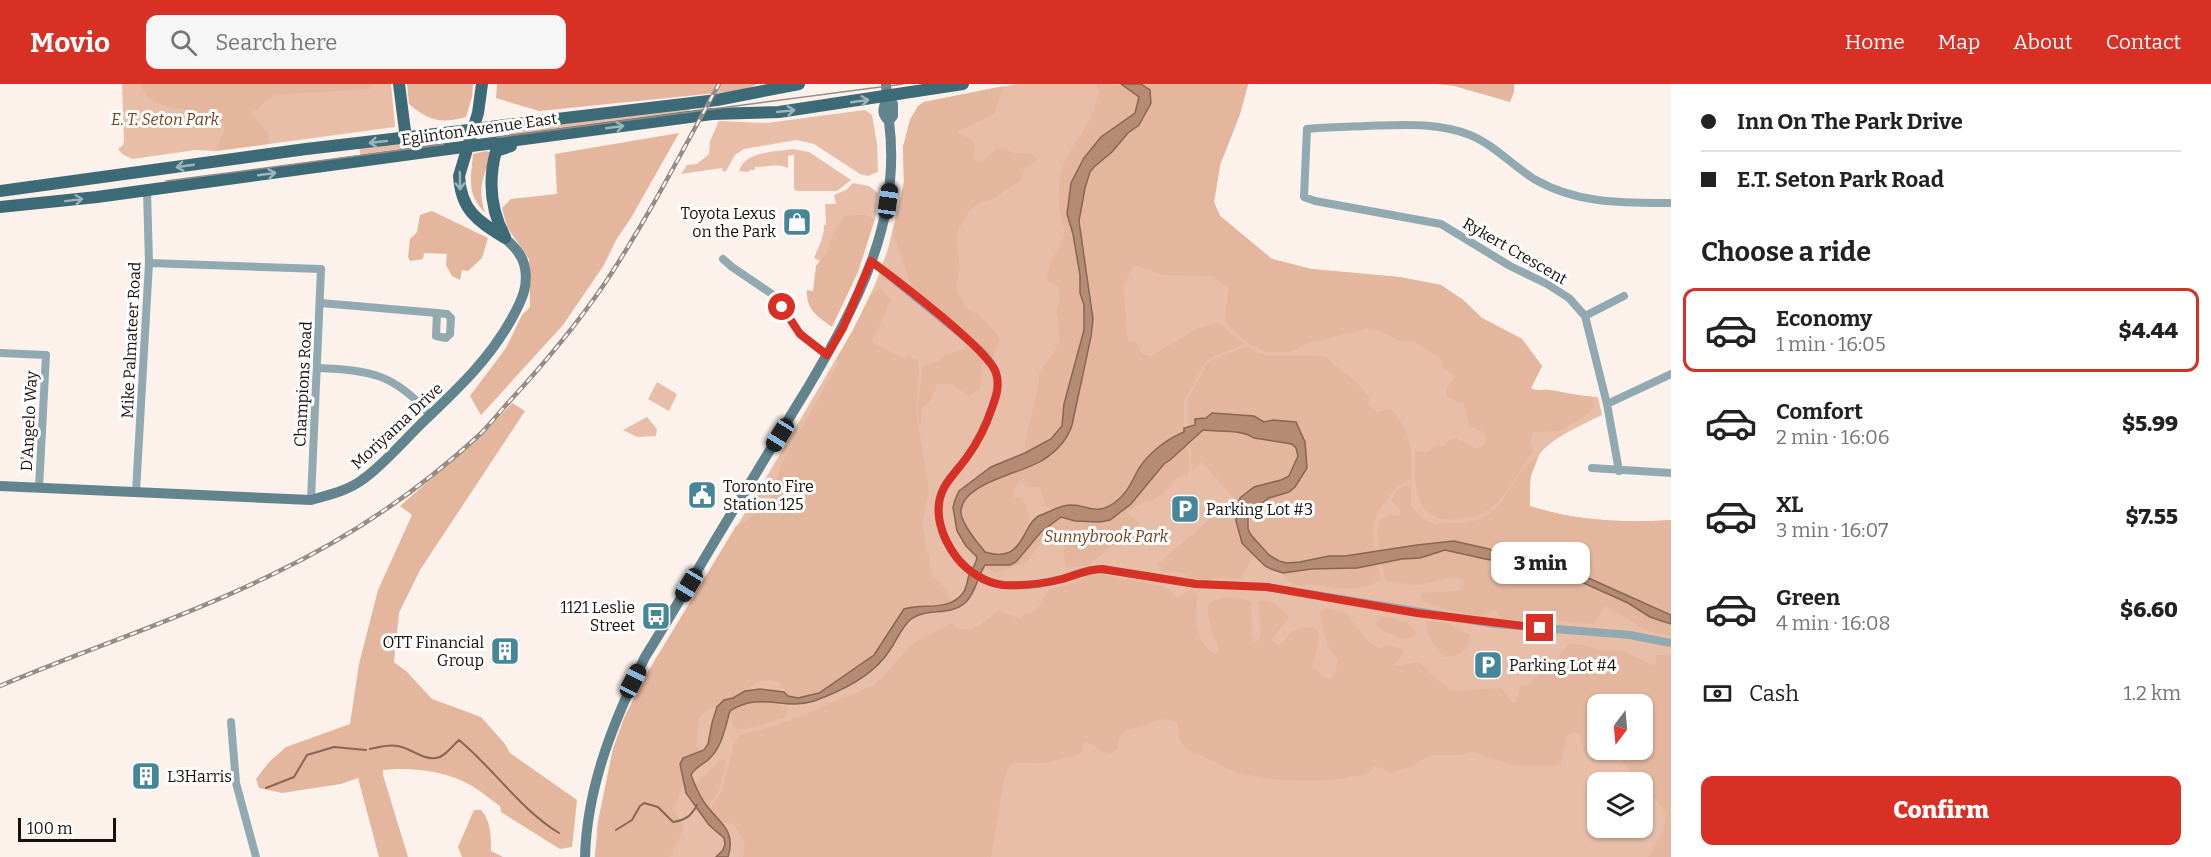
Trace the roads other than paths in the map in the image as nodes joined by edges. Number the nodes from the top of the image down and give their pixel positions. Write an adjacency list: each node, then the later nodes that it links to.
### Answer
1 (399, 84): 7 (main road)
2 (482, 84): 12 (main road, one-way to 12)
3 (799, 84): 7 (main road, Eglinton Avenue East, bridge)
4 (963, 84): 5 (main road, Eglinton Avenue East)
5 (886, 90): 6 (main road, Eglinton Avenue East, one-way to 5); 14 (main road)
6 (581, 132): 8 (main road, Eglinton Avenue East, one-way to 6, bridge); 12 (main road)
7 (406, 139): 9 (main road, Eglinton Avenue East, one-way to 9)
8 (147, 190): 11 (main road, Eglinton Avenue East, one-way to 8); 15 (street, Mike Palmateer Road)
9 (0, 191)
10 (1671, 202): 19 (street, Rykert Crescent)
11 (0, 207)
12 (505, 238): 25 (main road, Moriyama Drive)
13 (723, 259): 21 (street)
14 (871, 261): 21 (main road); 33 (street)
15 (149, 263): 17 (street, Champions Road); 31 (street, Mike Palmateer Road)
16 (1624, 296): 19 (street)
17 (321, 303): 18 (street); 22 (street, Champions Road)
18 (437, 313)
19 (1585, 316): 24 (street)
20 (0, 353): 30 (street, D'Angelo Way)
21 (827, 355): 36 (main road)
22 (318, 368): 25 (street); 32 (street, Champions Road)
23 (1671, 375): 24 (street)
24 (1607, 404): 27 (street)
25 (430, 415): 32 (main road, Moriyama Drive)
26 (1592, 468): 27 (street)
27 (1619, 471): 28 (street)
28 (1671, 473)
29 (0, 486): 30 (main road, Moriyama Drive)
30 (39, 488): 31 (main road, Moriyama Drive)
31 (136, 492): 32 (main road, Moriyama Drive)
32 (311, 500)
33 (1671, 643)
34 (231, 722): 35 (street)
35 (256, 857)
36 (585, 857)

